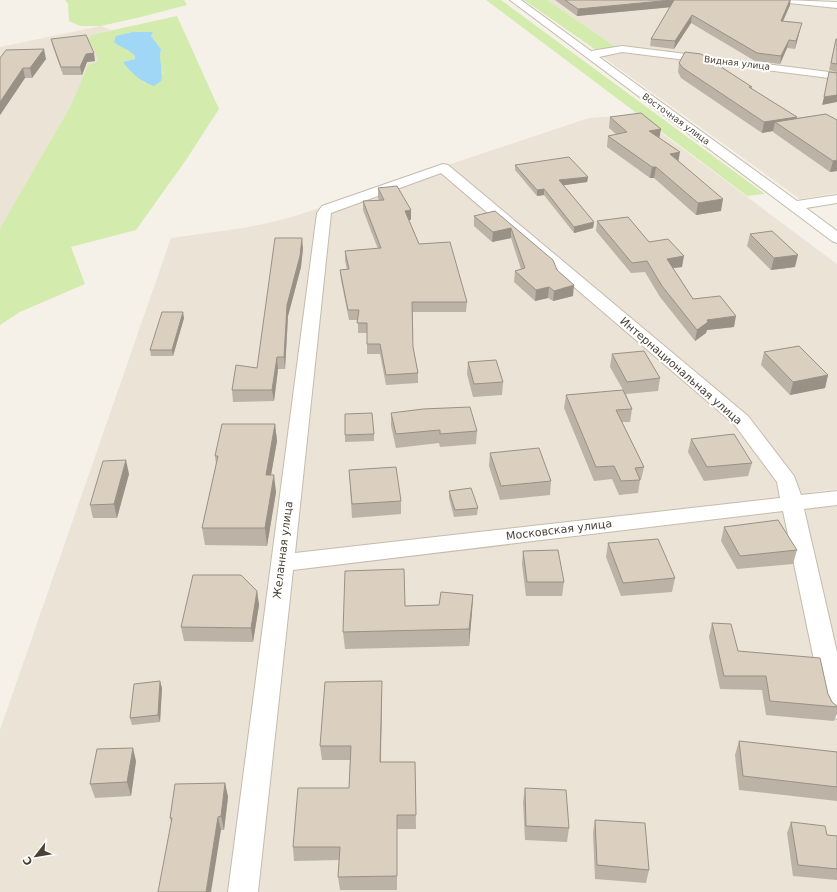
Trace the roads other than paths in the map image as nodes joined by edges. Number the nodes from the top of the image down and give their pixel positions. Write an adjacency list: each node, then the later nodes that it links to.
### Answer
1 (515, 0): 4 (street, Восточная улица)
2 (789, 0): 3 (street)
3 (837, 5)
4 (589, 55): 5 (street, Видная улица); 8 (street, Восточная улица)
5 (837, 76)
6 (442, 168): 11 (street, Интернациональная улица); 12 (street, Желанная улица)
7 (837, 199): 8 (street)
8 (795, 206): 9 (street, Восточная улица)
9 (837, 238)
10 (837, 498): 11 (street, Московская улица)
11 (791, 503): 12 (street, Московская улица); 13 (street, Интернациональная улица)
12 (282, 564): 14 (street, Желанная улица)
13 (837, 708)
14 (243, 892)

